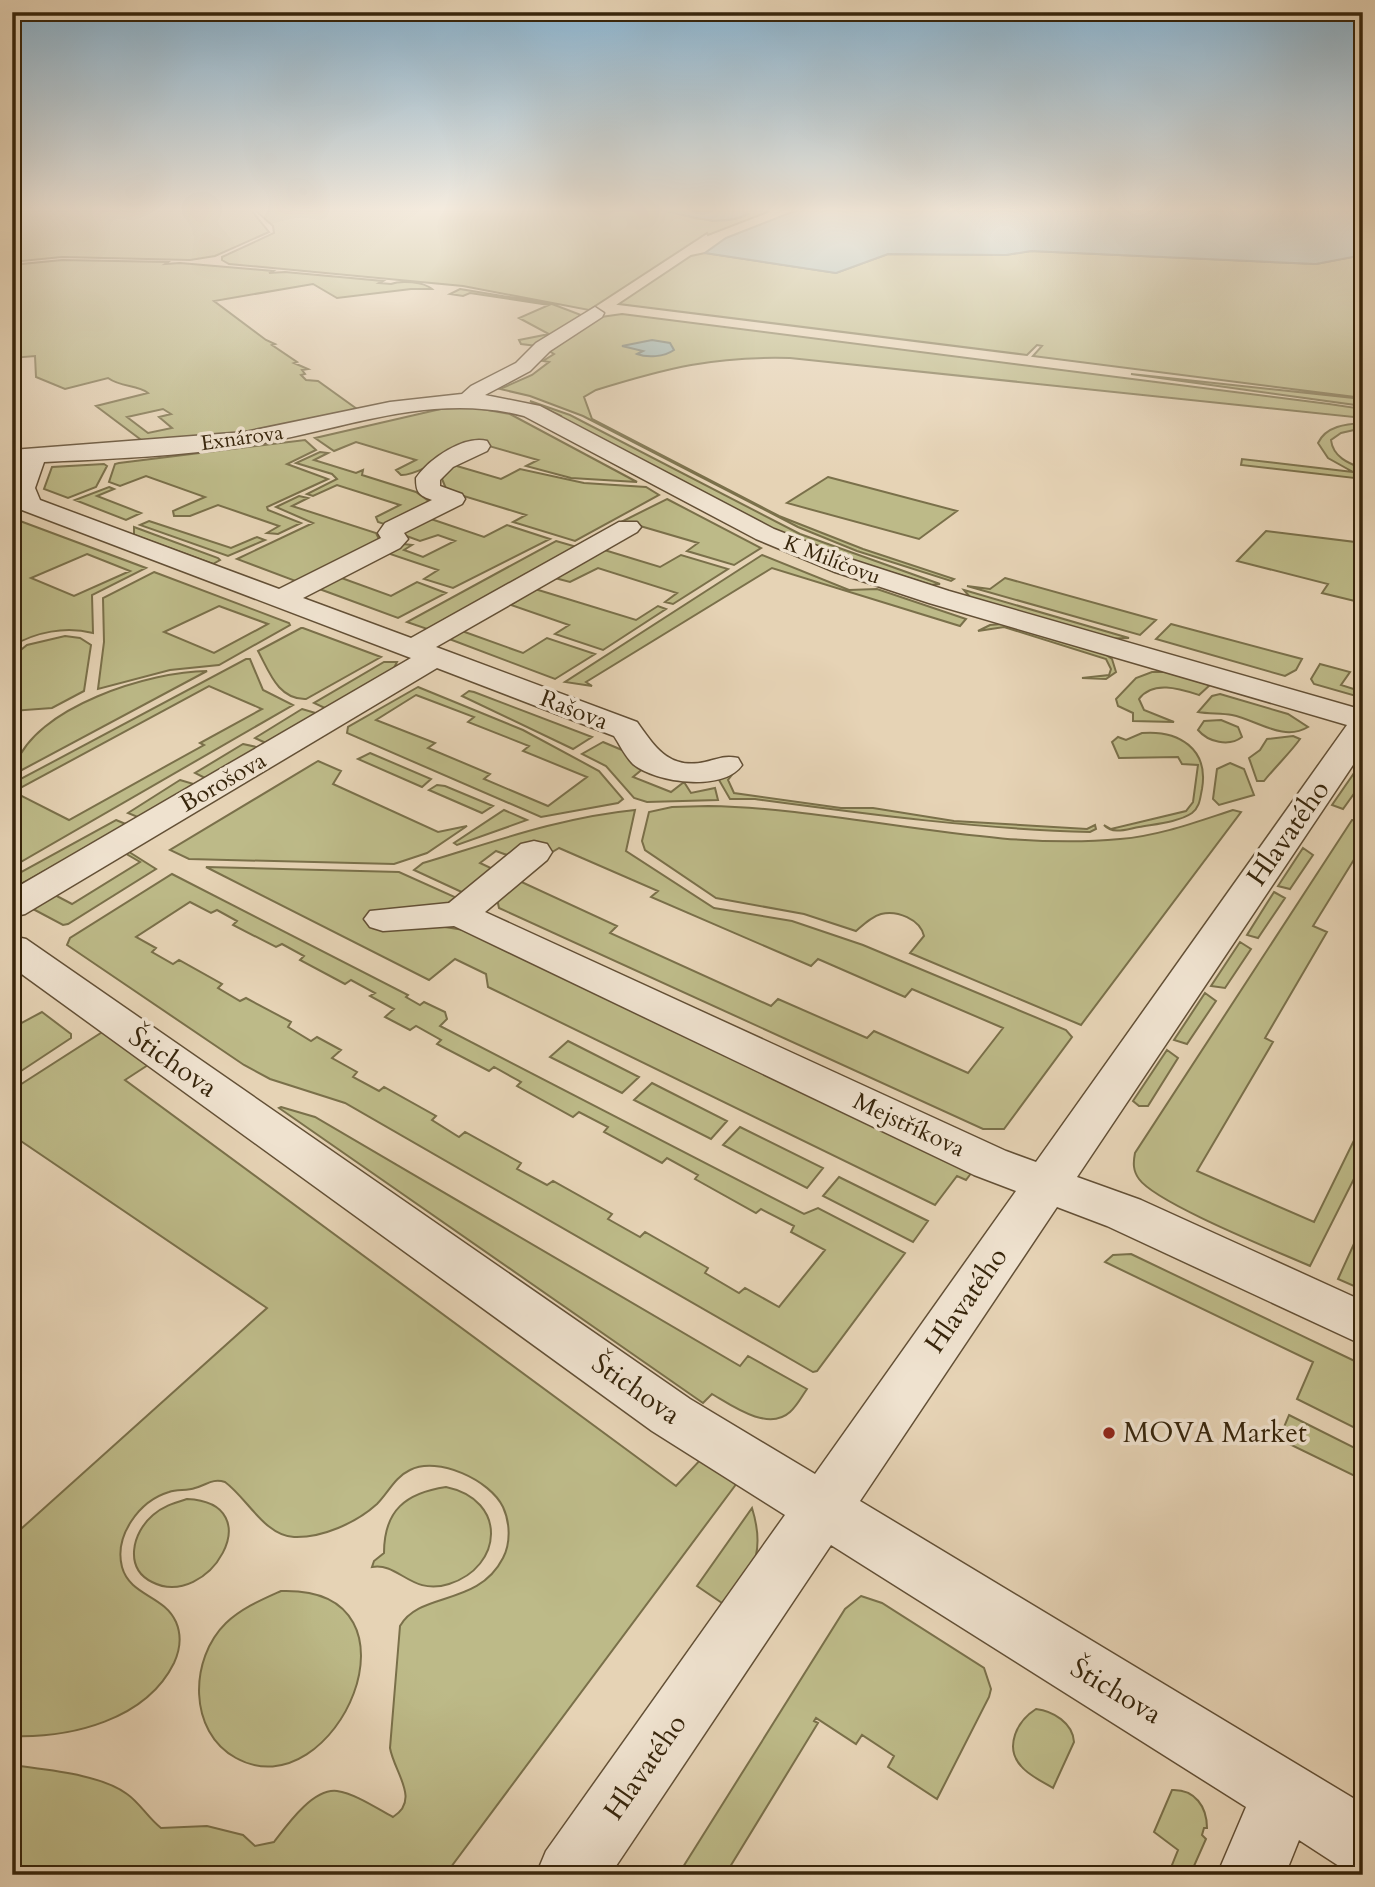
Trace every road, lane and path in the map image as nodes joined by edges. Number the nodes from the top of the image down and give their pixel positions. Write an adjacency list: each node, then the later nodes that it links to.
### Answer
1 (595, 313): 2 (street)
2 (469, 399): 4 (street, Exnárova); 8 (street, K Milíčovu)
3 (479, 446): 6 (street)
4 (23, 456): 6 (street, Rašova)
5 (628, 527): 7 (street)
6 (280, 599): 7 (street, Rašova)
7 (423, 653): 9 (street, Rašova); 11 (street, Borošova)
8 (1363, 723): 15 (street, Hlavatého)
9 (726, 765)
10 (534, 852): 12 (street)
11 (12, 906)
12 (459, 914): 13 (street); 15 (street, Mejstříkova)
13 (383, 919)
14 (12, 948): 17 (street, Štichova)
15 (1047, 1183): 16 (street, Mejstříkova); 17 (street, Hlavatého)
16 (1363, 1324)
17 (821, 1510): 18 (street, Štichova); 20 (street, Hlavatého)
18 (1285, 1794): 19 (street, Štichova); 21 (street)
19 (1363, 1842)
20 (570, 1875)
21 (1251, 1875)

